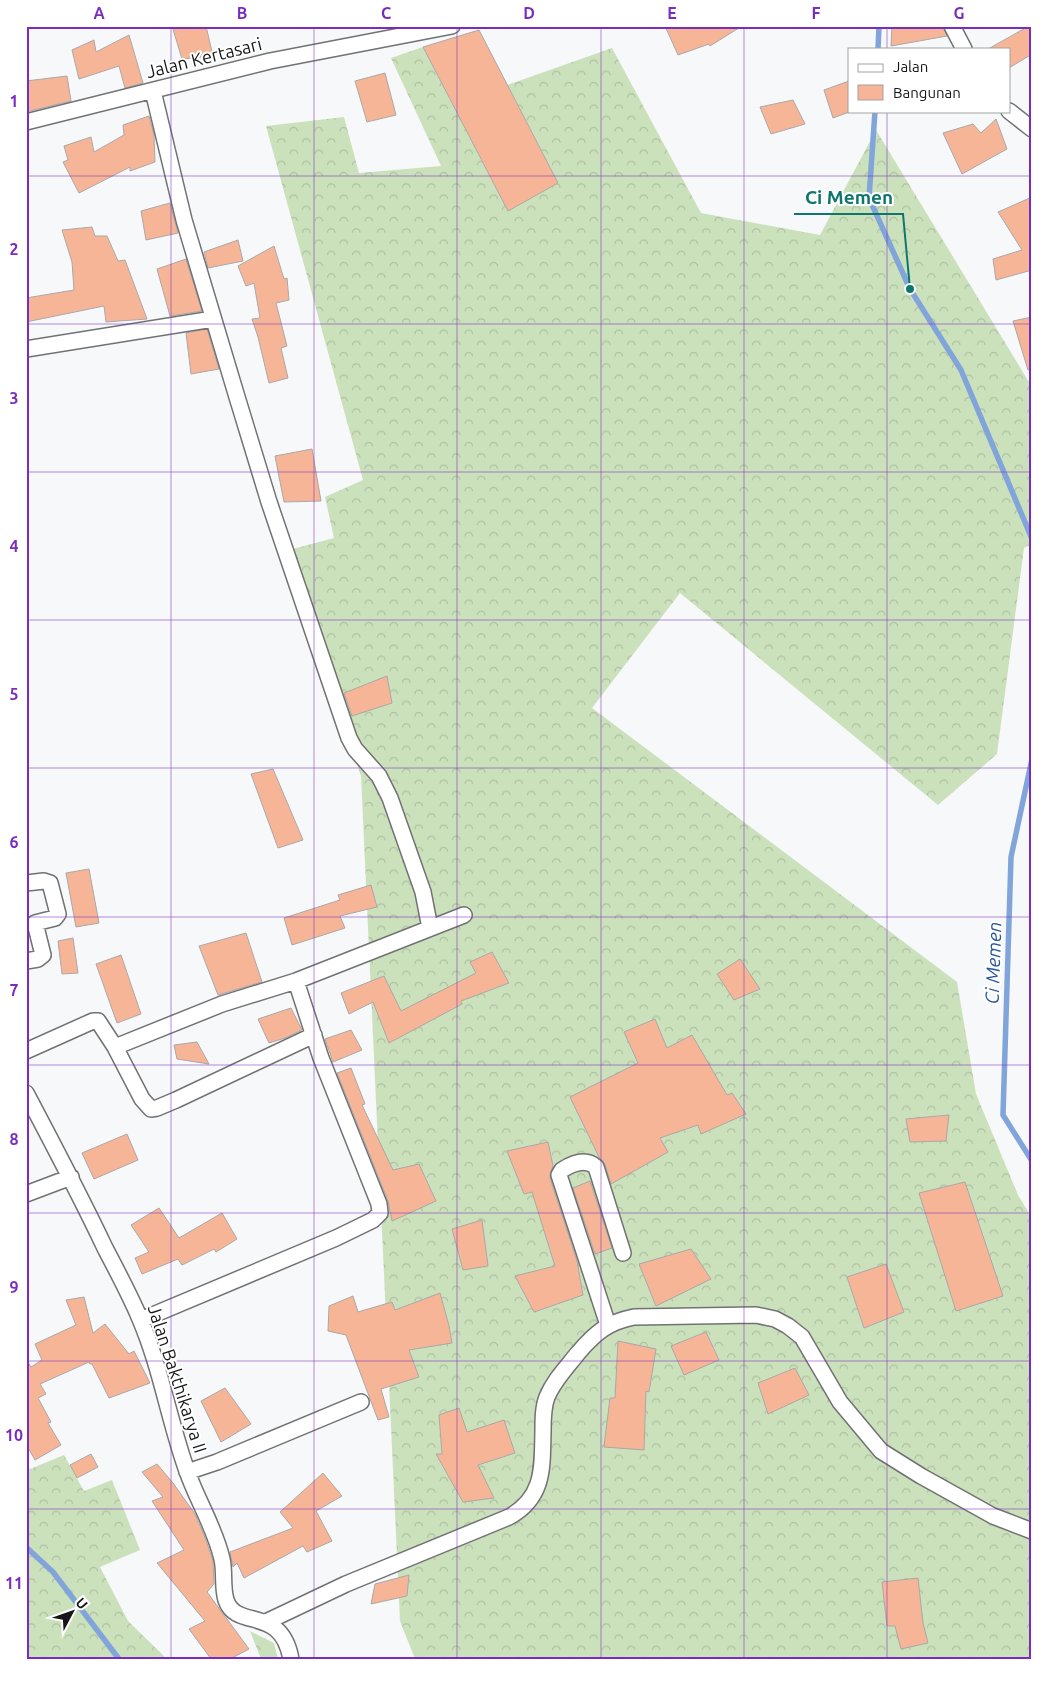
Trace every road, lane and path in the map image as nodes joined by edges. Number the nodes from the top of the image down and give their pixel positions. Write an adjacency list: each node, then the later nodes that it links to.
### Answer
1 (452, 26): 4 (street, Jalan Kertasari)
2 (952, 26): 3 (street)
3 (963, 48)
4 (153, 91): 6 (street, Jalan Kertasari); 8 (street)
5 (1010, 112): 7 (street)
6 (26, 122)
7 (1032, 129)
8 (213, 319): 9 (street); 12 (street)
9 (26, 349)
10 (26, 883): 13 (street)
11 (464, 915): 12 (street)
12 (430, 928): 14 (street)
13 (26, 961)
14 (296, 981): 15 (street); 16 (street)
15 (314, 1034): 16 (street); 22 (street)
16 (115, 1046): 17 (street)
17 (26, 1051)
18 (26, 1092): 19 (street, Jalan Bakthikarya II)
19 (71, 1177): 20 (street); 22 (street, Jalan Bakthikarya II)
20 (26, 1194)
21 (623, 1253): 23 (street)
22 (140, 1320): 25 (street, Jalan Bakthikarya II)
23 (608, 1325): 26 (street); 27 (street)
24 (361, 1402): 25 (street)
25 (187, 1472): 27 (street, Jalan Bakthikarya II)
26 (1032, 1531)
27 (266, 1622): 28 (street, Jalan Bakthikarya II)
28 (291, 1659)

